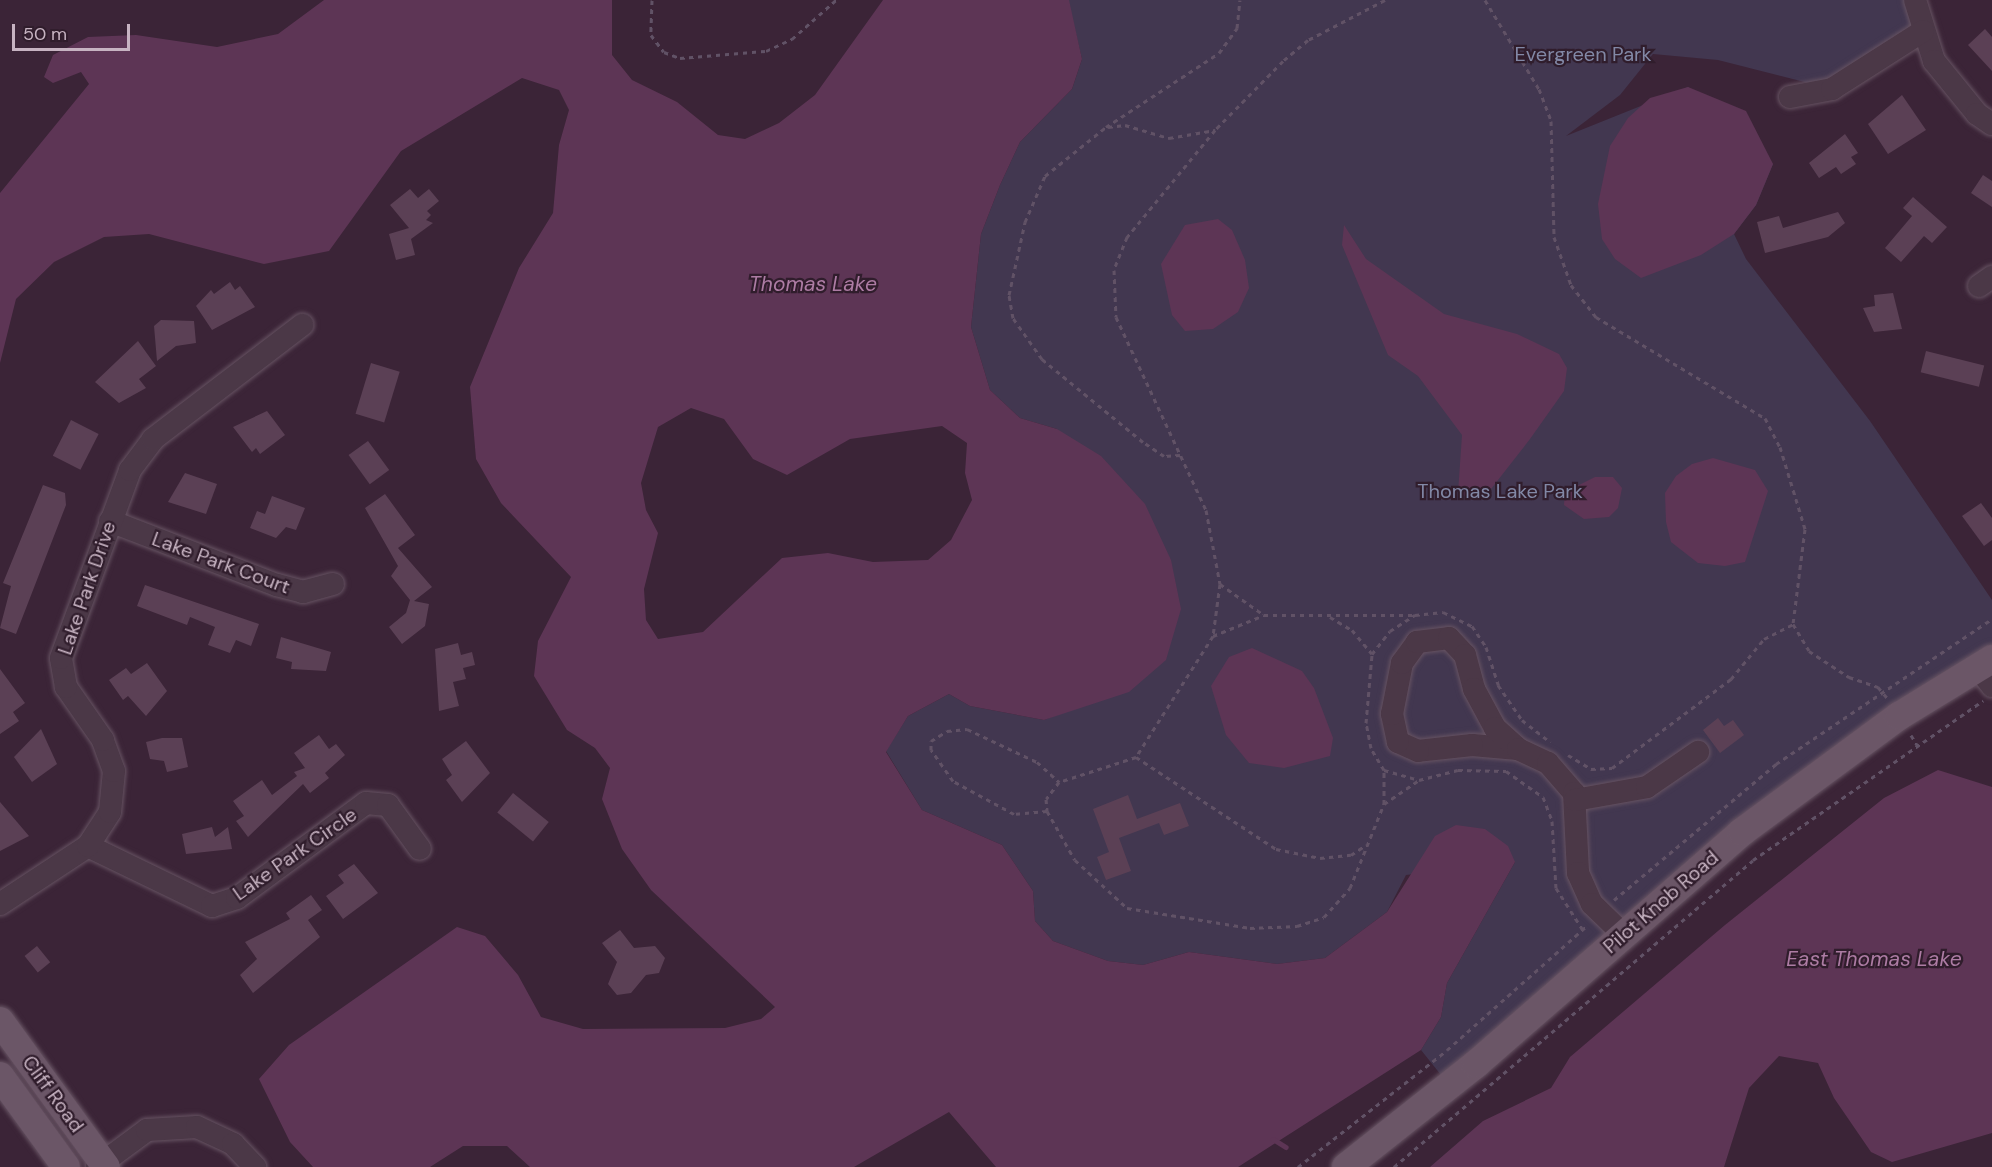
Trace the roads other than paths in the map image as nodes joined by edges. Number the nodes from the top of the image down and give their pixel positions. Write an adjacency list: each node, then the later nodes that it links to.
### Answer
1 (1916, 0): 2 (street)
2 (1923, 31): 3 (street); 4 (street)
3 (1790, 97)
4 (1992, 124)
5 (302, 325): 6 (street, Lake Park Drive)
6 (110, 521): 7 (street, Lake Park Court); 12 (street, Lake Park Drive)
7 (333, 584)
8 (1987, 671): 15 (main road, Pilot Knob Road)
9 (1518, 749): 9 (street); 11 (street)
10 (1698, 752): 11 (street)
11 (1575, 800): 15 (street)
12 (88, 846): 13 (street, Lake Park Circle); 14 (street, Lake Park Drive)
13 (420, 849)
14 (0, 904)
15 (1624, 935): 21 (main road, Pilot Knob Road)
16 (0, 1021): 18 (main road, Cliff Road)
17 (0, 1076): 19 (main road, Cliff Road)
18 (102, 1166): 20 (street)
19 (66, 1167)
20 (255, 1167)
21 (1346, 1167)

